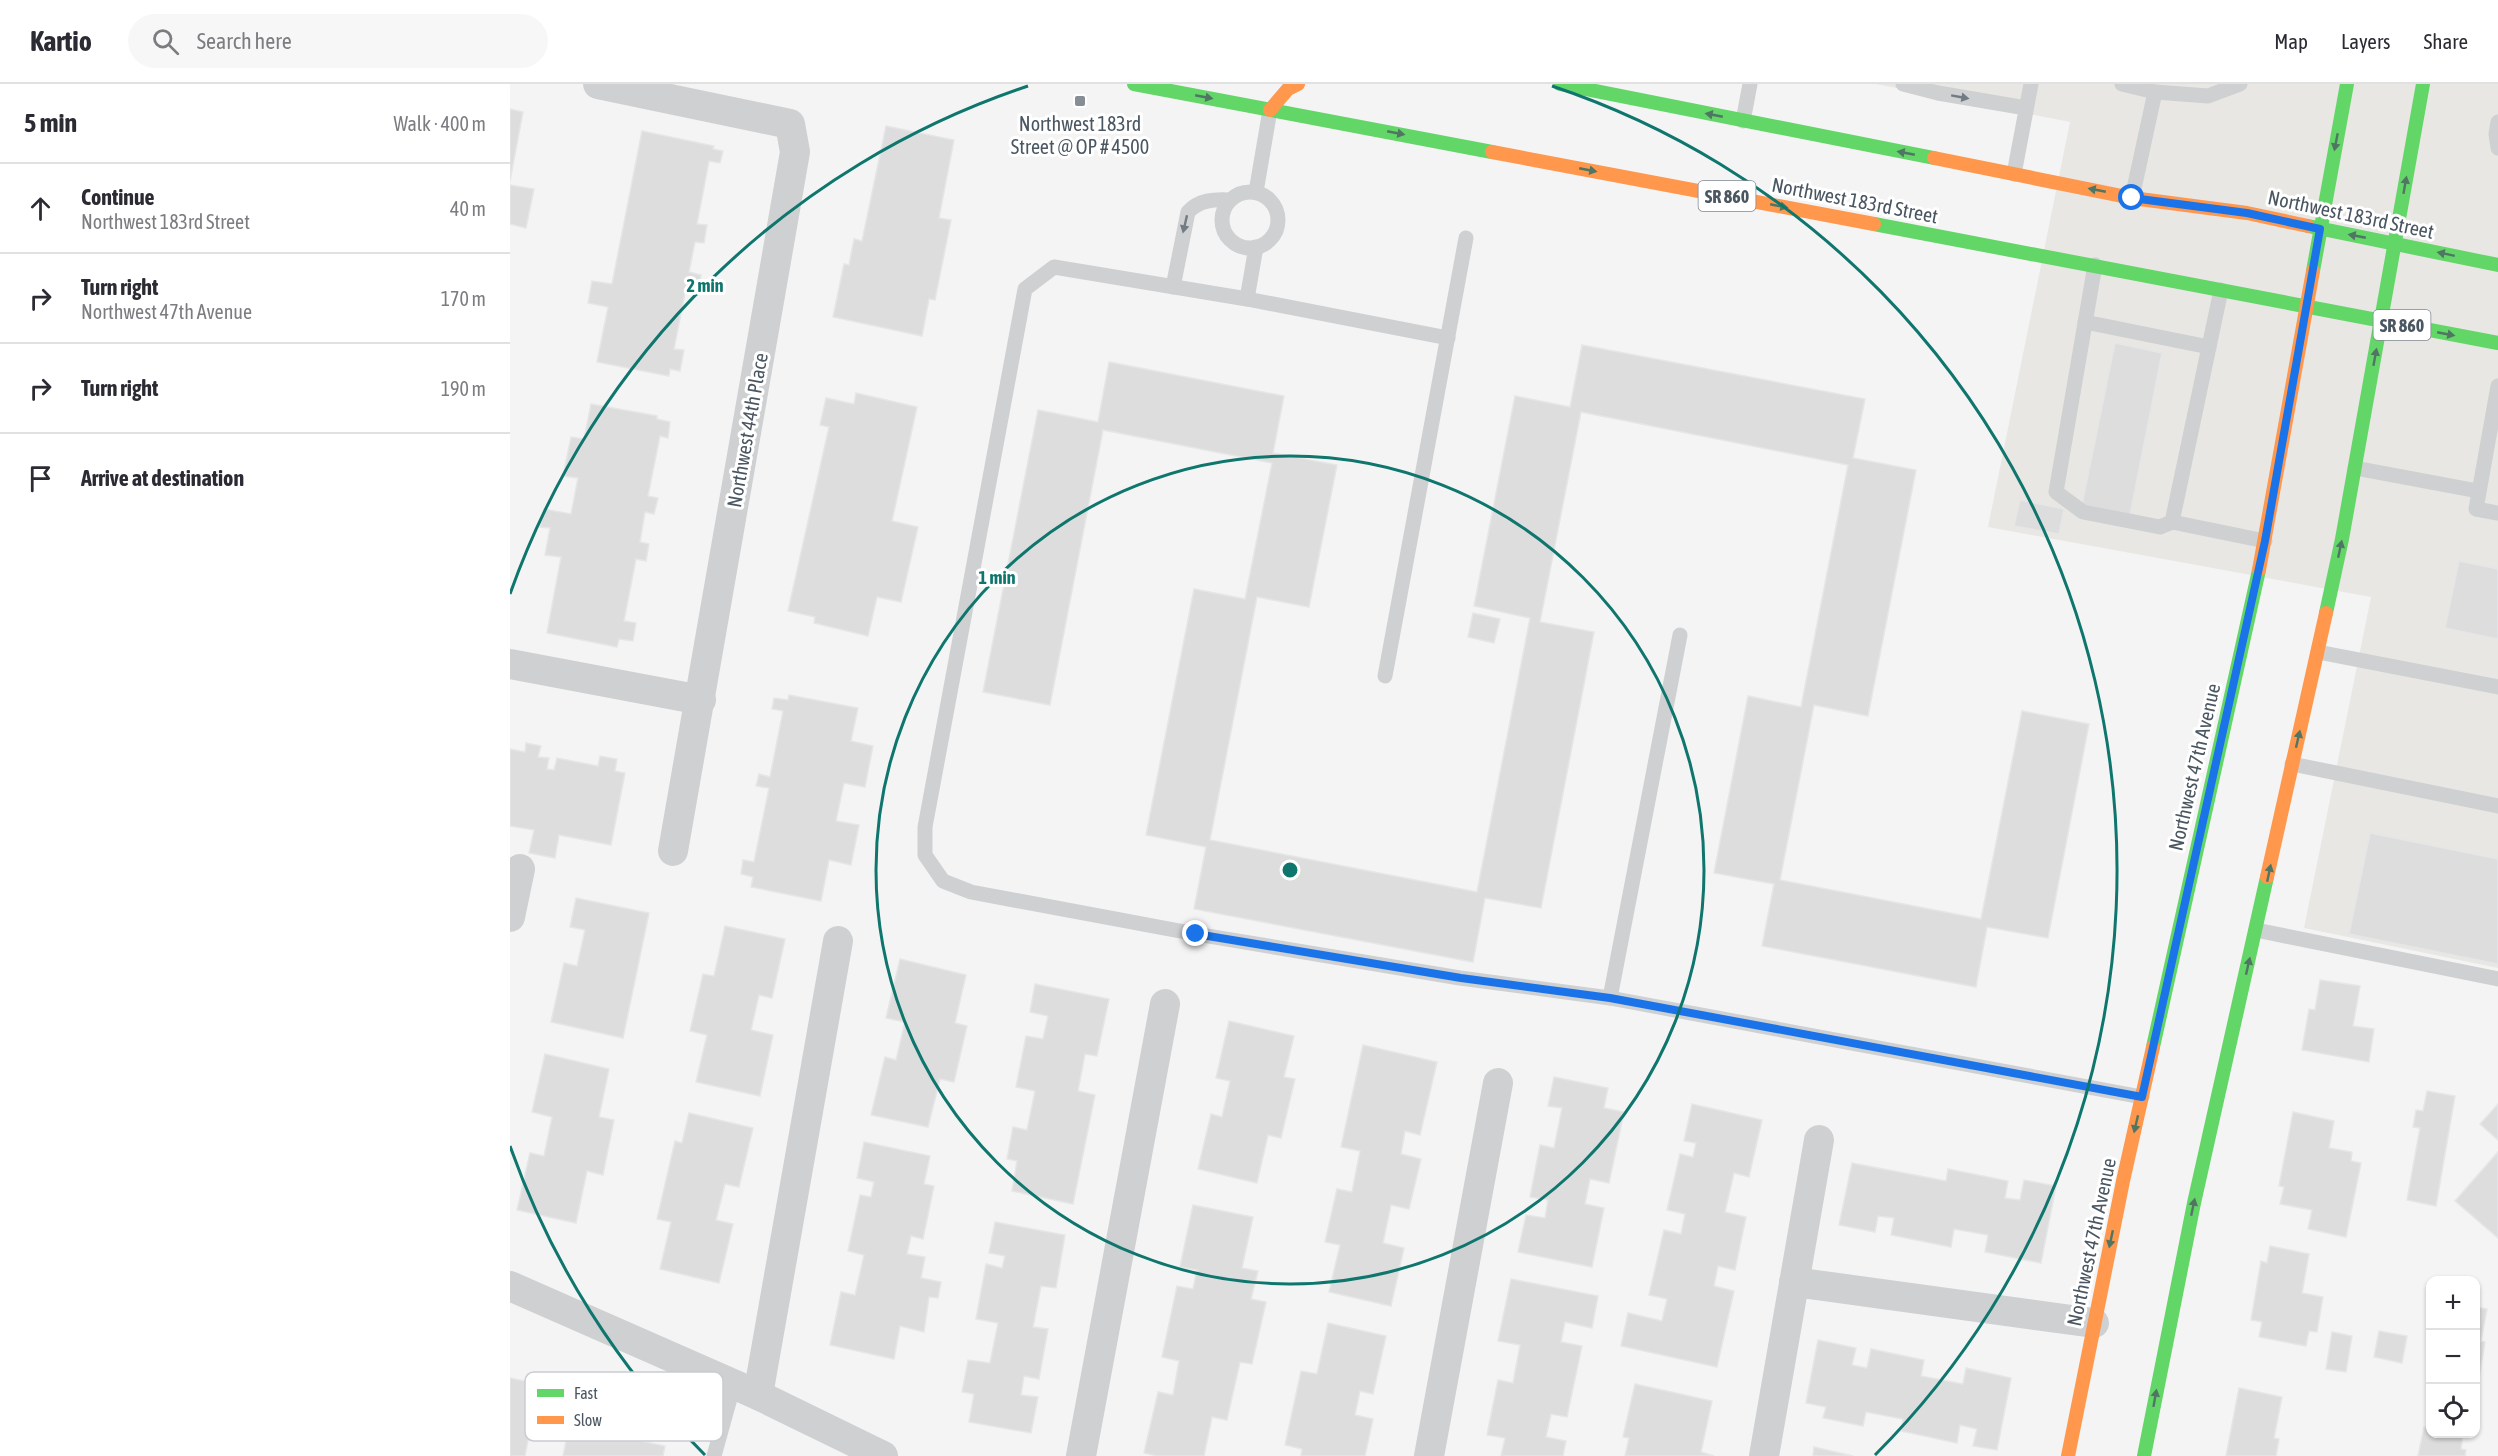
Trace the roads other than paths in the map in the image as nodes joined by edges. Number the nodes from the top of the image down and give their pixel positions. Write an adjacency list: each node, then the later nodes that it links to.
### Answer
1 (598, 84): 13 (street)
2 (1298, 84): 15 (main road)
3 (1560, 84): 16 (main road, Northwest 183rd Street, one-way to 3)
4 (1750, 84): 16 (lane)
5 (1903, 84): 14 (lane, one-way to 14)
6 (2031, 84): 14 (lane)
7 (2122, 84): 12 (lane)
8 (2240, 84): 12 (lane)
9 (2347, 84): 23 (main road, Northwest 47th Avenue, one-way to 23)
10 (2423, 84): 25 (main road, one-way to 10)
11 (1147, 85): 15 (main road, Northwest 183rd Street / SR 860, one-way to 15)
12 (2155, 92): 21 (lane)
13 (697, 94): 49 (street, Northwest 44th Place)
14 (2026, 108): 19 (lane)
15 (1270, 110): 20 (lane); 28 (main road, Northwest 183rd Street / SR 860, one-way to 28)
16 (1743, 121): 19 (main road, Northwest 183rd Street, one-way to 16)
17 (2498, 122): 18 (lane)
18 (2498, 148)
19 (2014, 174): 21 (main road, Northwest 183rd Street, one-way to 19)
20 (1256, 192): 22 (lane); 26 (lane)
21 (2132, 198): 23 (main road, Northwest 183rd Street)
22 (1230, 200): 26 (lane); 29 (lane, one-way to 29)
23 (2320, 229): 25 (main road, Northwest 183rd Street, one-way to 23); 32 (main road, Northwest 47th Avenue)
24 (1466, 238): 35 (lane)
25 (2394, 243): 27 (main road, Northwest 183rd Street, one-way to 25); 33 (main road)
26 (1256, 247): 31 (lane)
27 (2498, 264)
28 (2095, 265): 30 (main road, Northwest 183rd Street / SR 860); 34 (lane)
29 (1173, 287): 31 (lane); 58 (lane)
30 (2220, 290): 32 (main road, Northwest 183rd Street / SR 860); 37 (lane)
31 (1247, 299): 35 (lane)
32 (2306, 307): 33 (main road, Northwest 183rd Street / SR 860); 43 (main road, Northwest 47th Avenue)
33 (2381, 321): 36 (main road, Northwest 183rd Street / SR 860, one-way to 36); 39 (main road, one-way to 33)
34 (2085, 322): 37 (lane); 42 (lane)
35 (1448, 338): 47 (lane)
36 (2498, 344)
37 (2209, 347): 42 (lane)
38 (2498, 386): 40 (lane)
39 (2355, 468): 40 (lane); 45 (main road, one-way to 39)
40 (2478, 491): 41 (lane)
41 (2498, 513)
42 (2172, 522): 43 (lane)
43 (2265, 541): 61 (main road, Northwest 47th Avenue)
44 (1680, 634): 58 (lane)
45 (2318, 652): 48 (lane); 50 (main road, one-way to 45)
46 (510, 664): 49 (street)
47 (1385, 676)
48 (2498, 687)
49 (701, 700): 52 (street, Northwest 44th Place)
50 (2292, 764): 51 (lane); 55 (main road, one-way to 50)
51 (2498, 806)
52 (673, 851)
53 (520, 869): 54 (street)
54 (510, 917)
55 (2256, 930): 57 (lane); 77 (main road, one-way to 55)
56 (838, 941): 68 (street)
57 (2498, 979)
58 (1610, 998): 61 (lane)
59 (1165, 1004): 74 (street)
60 (1498, 1083): 75 (street)
61 (2142, 1097): 65 (main road, Northwest 47th Avenue, one-way to 65)
62 (1819, 1140): 63 (street)
63 (1794, 1282): 65 (street); 76 (street)
64 (510, 1286): 66 (street)
65 (2094, 1323): 71 (main road, Northwest 47th Avenue)
66 (707, 1372)
67 (723, 1379): 68 (street)
68 (746, 1389): 69 (lane); 73 (street)
69 (723, 1437)
70 (721, 1441): 72 (lane)
71 (2070, 1453)
72 (714, 1456)
73 (882, 1456)
74 (1081, 1456)
75 (1429, 1456)
76 (1764, 1456)
77 (2144, 1456)

